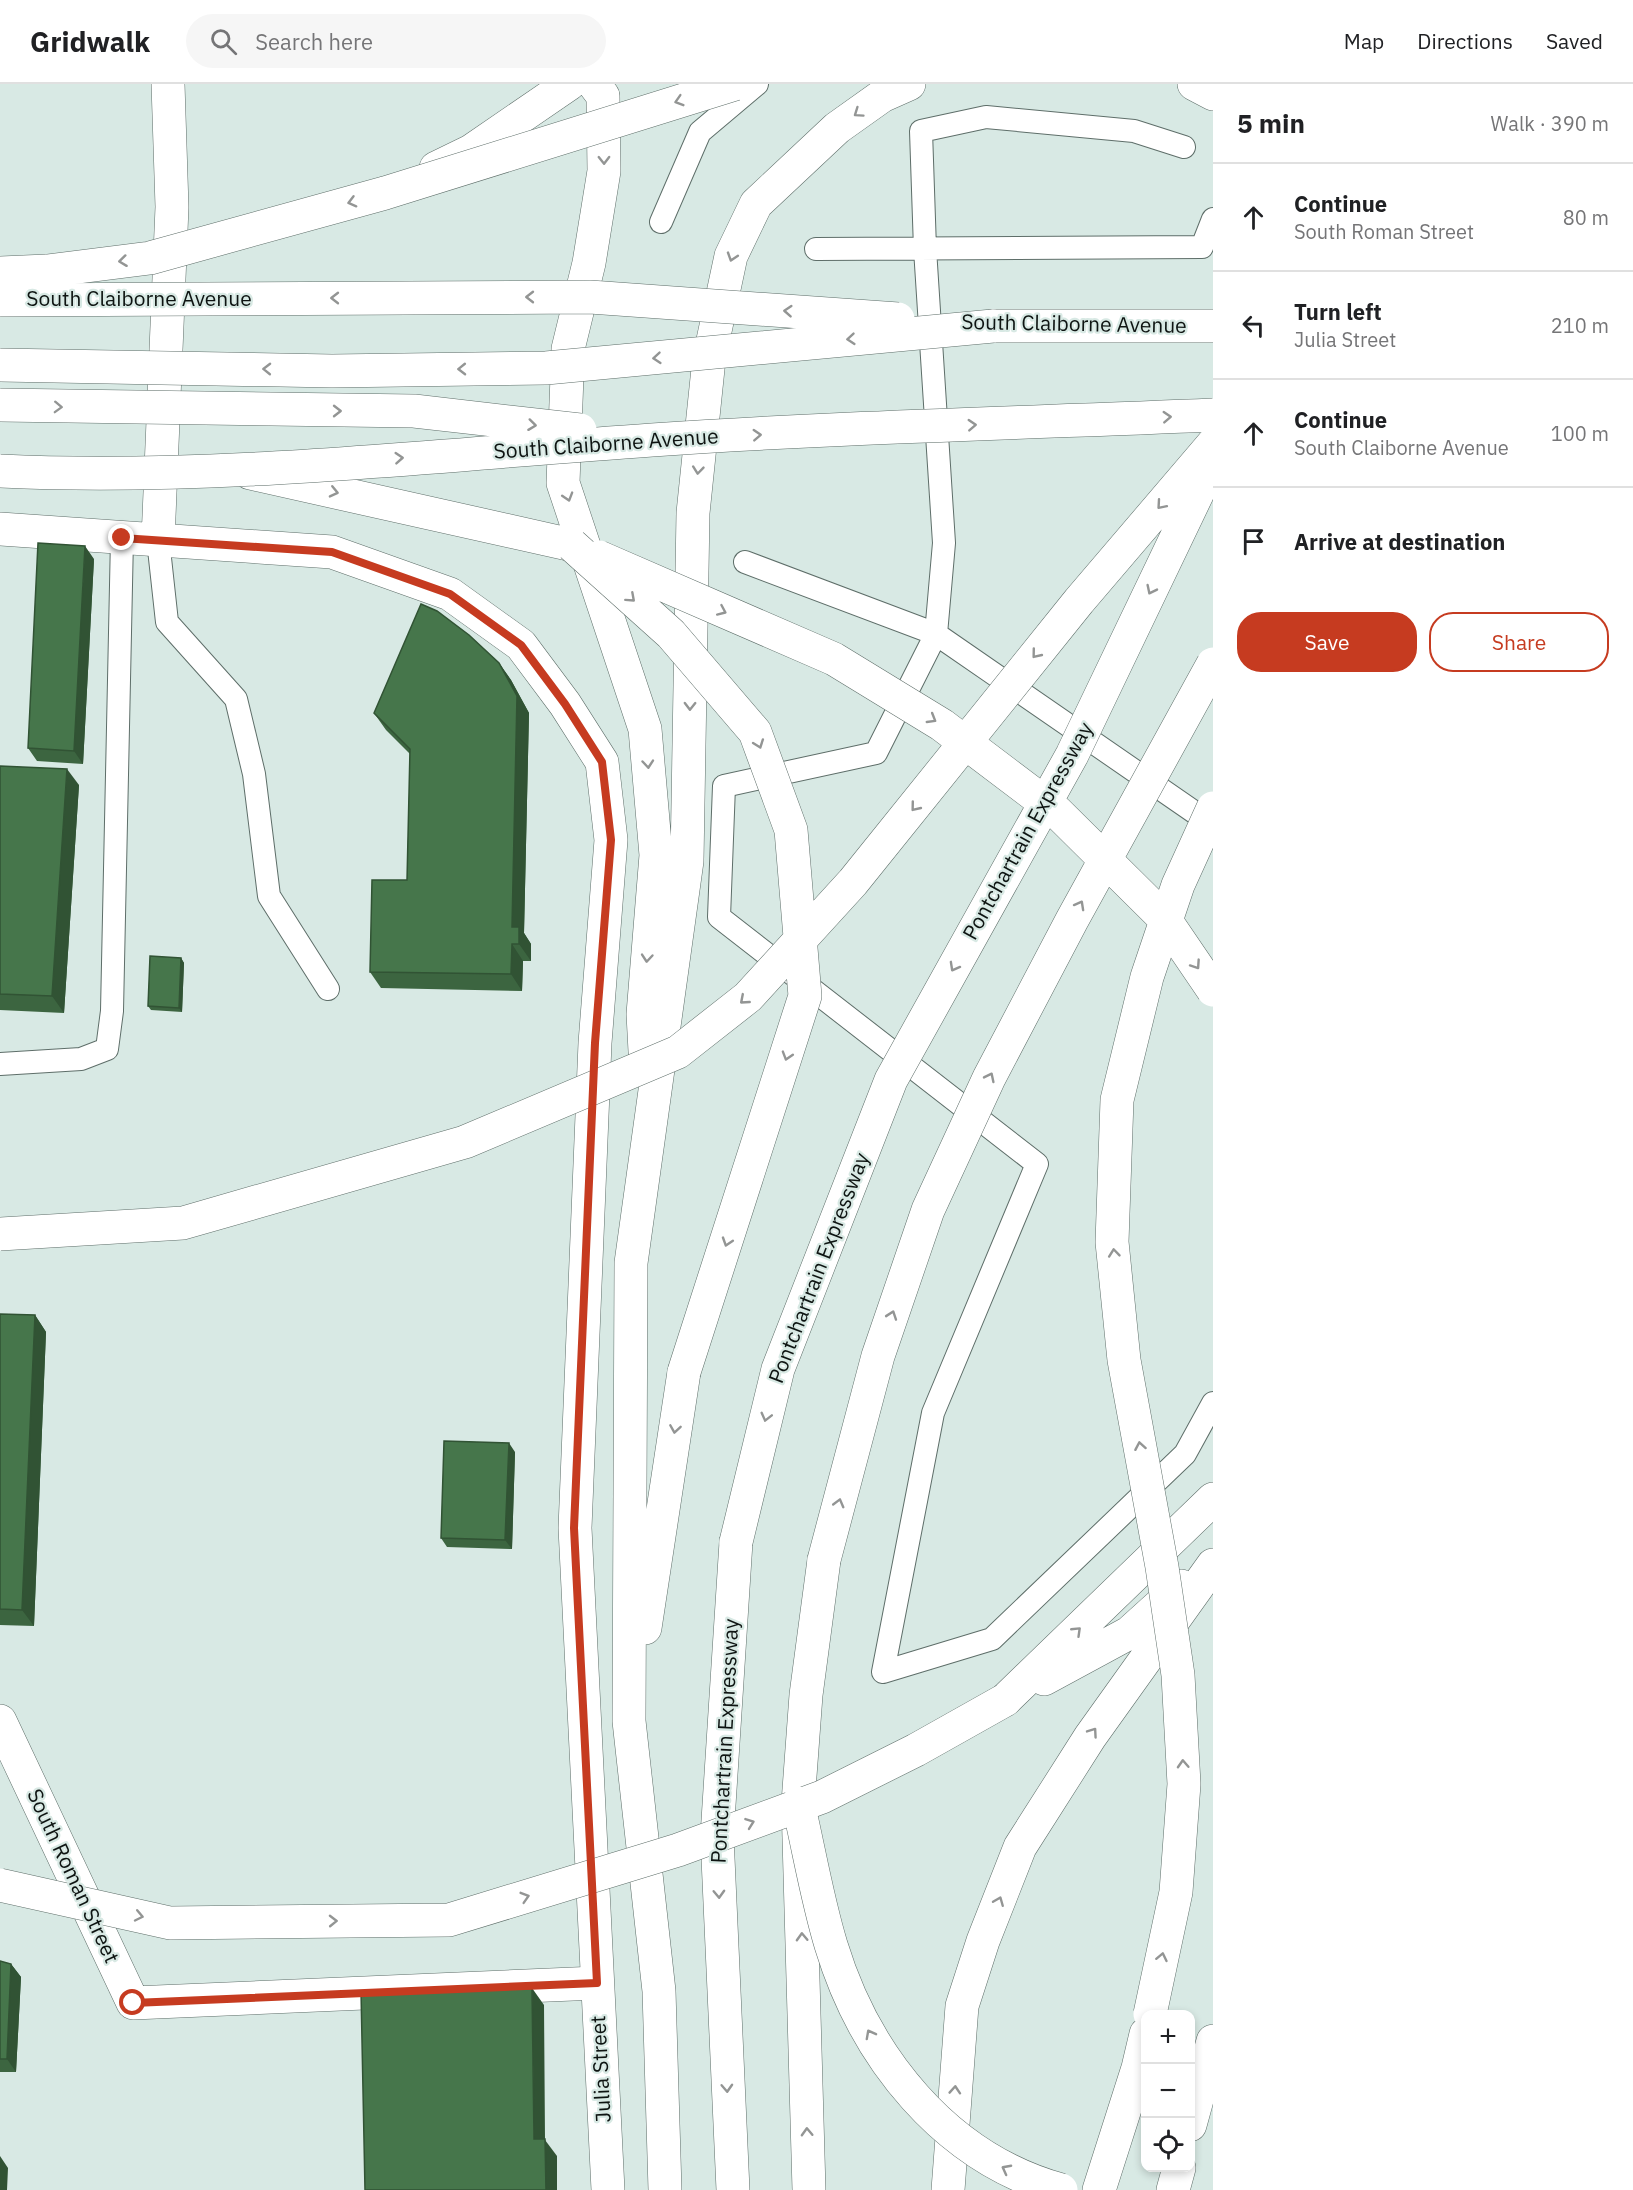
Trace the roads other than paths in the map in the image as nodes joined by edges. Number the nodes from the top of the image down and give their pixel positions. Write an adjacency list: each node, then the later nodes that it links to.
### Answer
1 (168, 84): 29 (main road)
2 (569, 84): 10 (main road, bridge)
3 (735, 84): 10 (main road, one-way to 10, bridge)
4 (757, 84): 12 (lane)
5 (909, 84): 39 (main road, one-way to 39)
6 (1194, 84): 8 (main road)
7 (600, 88): 39 (main road, one-way to 39)
8 (1213, 94)
9 (1184, 147): 14 (lane)
10 (384, 193): 15 (main road, one-way to 15, bridge)
11 (1213, 219): 14 (lane)
12 (661, 222)
13 (816, 249): 14 (lane)
14 (925, 249): 32 (lane)
15 (0, 273)
16 (0, 300): 17 (main road, South Claiborne Avenue, one-way to 16, bridge)
17 (993, 326): 18 (main road, South Claiborne Avenue); 19 (main road, one-way to 19, bridge)
18 (1213, 326)
19 (0, 364)
20 (0, 405): 22 (main road, one-way to 22, bridge)
21 (1213, 415): 22 (main road, South Claiborne Avenue, one-way to 21, bridge)
22 (656, 439): 25 (main road, South Claiborne Avenue, one-way to 22, bridge)
23 (1213, 444): 40 (main road, one-way to 40, bridge)
24 (1213, 461): 58 (main road, Pontchartrain Expressway, one-way to 58, bridge)
25 (236, 470): 26 (main road, South Claiborne Avenue, bridge); 30 (main road, one-way to 30, bridge)
26 (0, 471)
27 (0, 529): 28 (main road)
28 (122, 538): 29 (main road); 38 (lane)
29 (158, 540): 36 (lane); 50 (main road, Julia Street)
30 (572, 545): 37 (main road, one-way to 37, bridge); 47 (main road, one-way to 47, bridge)
31 (745, 561): 32 (lane)
32 (936, 634): 35 (lane); 41 (lane)
33 (1213, 664): 48 (main road, one-way to 33, bridge)
34 (1213, 808): 51 (main road, one-way to 34, bridge)
35 (1213, 825)
36 (328, 989)
37 (1213, 990)
38 (0, 1064)
39 (649, 1137): 47 (main road)
40 (0, 1234)
41 (1213, 1403)
42 (1213, 1499): 45 (main road, one-way to 42, bridge)
43 (1213, 1557): 45 (main road, bridge)
44 (1213, 1565): 60 (main road, one-way to 44)
45 (1005, 1700): 49 (main road, one-way to 45, bridge)
46 (0, 1721): 50 (main road, South Roman Street)
47 (629, 1721): 57 (main road)
48 (798, 1803): 59 (main road, one-way to 48, bridge); 61 (main road, one-way to 48, bridge)
49 (0, 1885)
50 (597, 1983): 56 (main road, Julia Street)
51 (1151, 2010)
52 (1213, 2041): 54 (main road)
53 (1141, 2055): 62 (main road)
54 (1193, 2118)
55 (1178, 2172): 63 (main road)
56 (608, 2190)
57 (665, 2190)
58 (733, 2190)
59 (809, 2190)
60 (948, 2190)
61 (1061, 2190)
62 (1099, 2190)
63 (1173, 2190)

